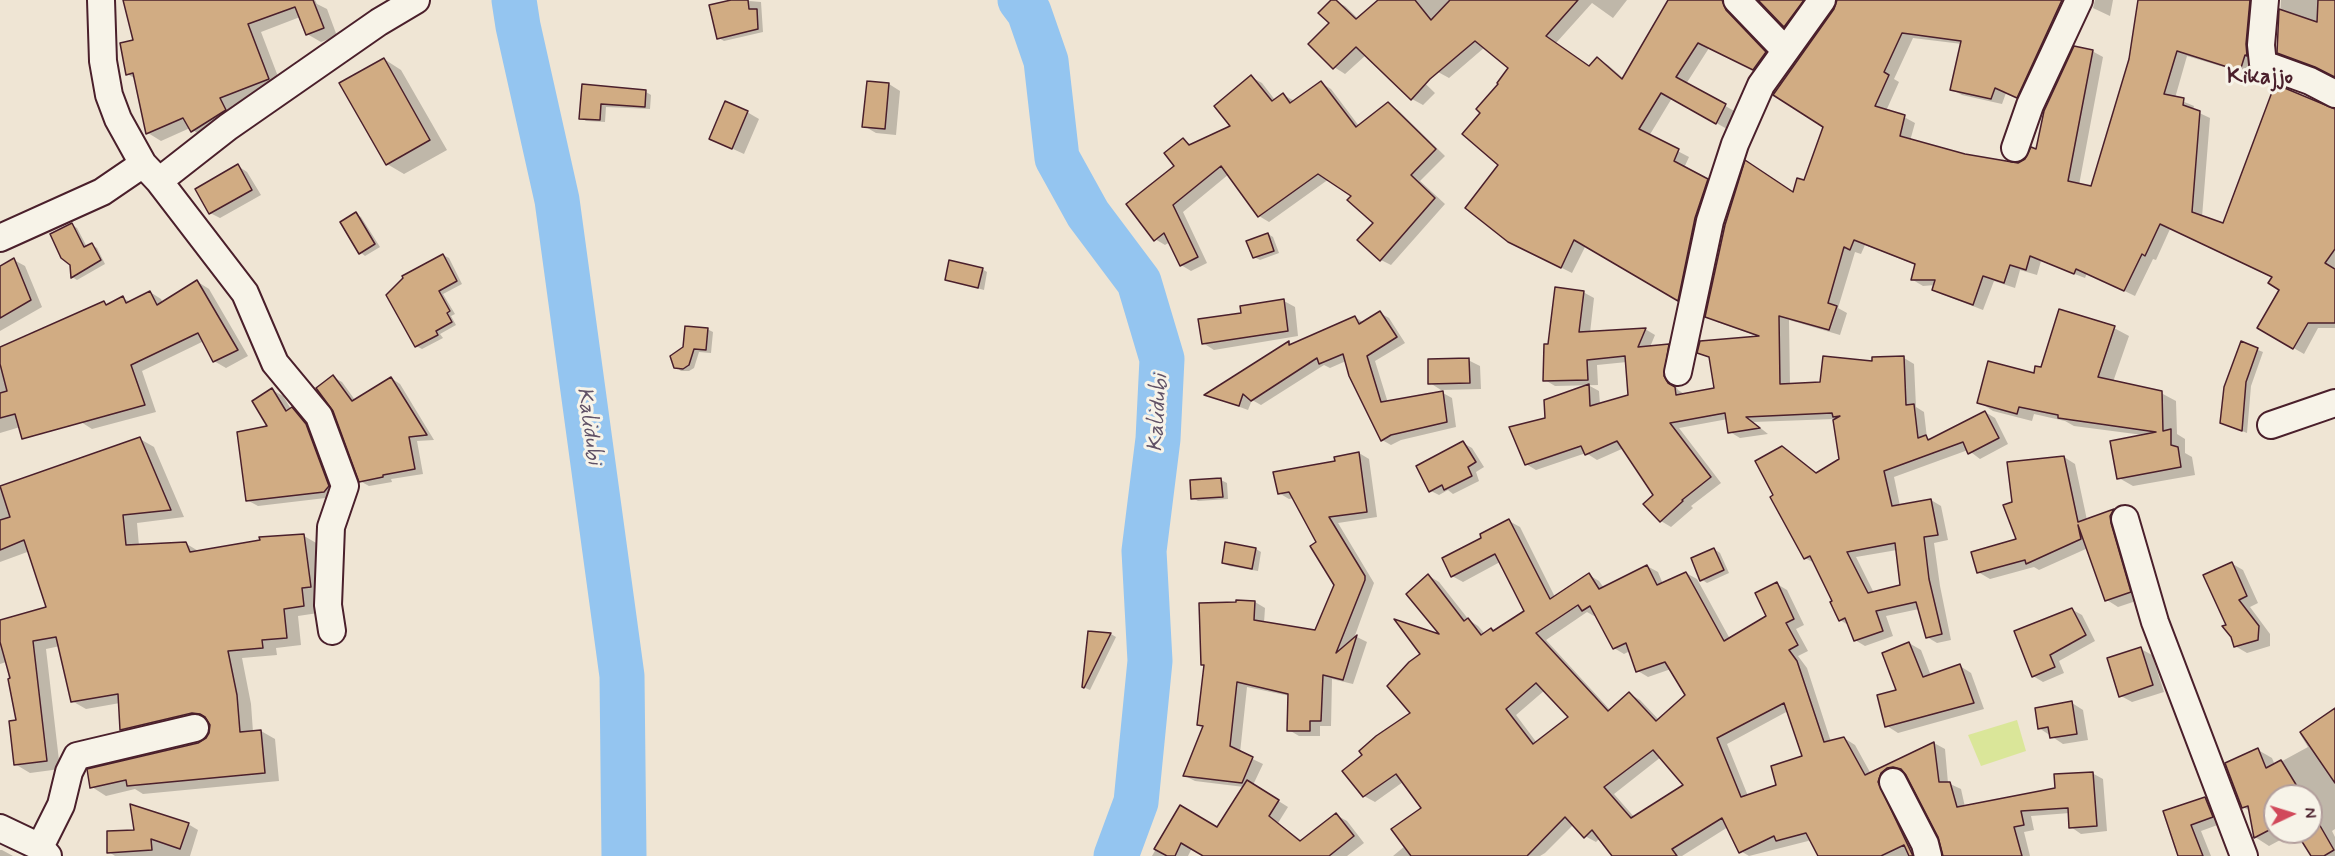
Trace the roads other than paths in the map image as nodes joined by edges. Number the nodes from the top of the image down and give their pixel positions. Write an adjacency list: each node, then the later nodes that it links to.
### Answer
1 (101, 0): 10 (street)
2 (416, 0): 10 (street)
3 (1737, 0): 7 (street)
4 (1822, 0): 7 (street)
5 (2079, 0): 9 (street)
6 (2265, 0): 8 (street)
7 (1785, 50): 12 (street)
8 (2335, 94)
9 (2015, 148)
10 (151, 172): 11 (street); 16 (street)
11 (0, 238)
12 (1678, 372)
13 (2335, 403): 14 (street)
14 (2271, 425)
15 (2125, 519): 22 (street)
16 (332, 631)
17 (195, 728): 20 (street)
18 (1893, 782): 21 (street)
19 (0, 828): 20 (street)
20 (44, 851)
21 (1928, 856)
22 (2244, 856)

